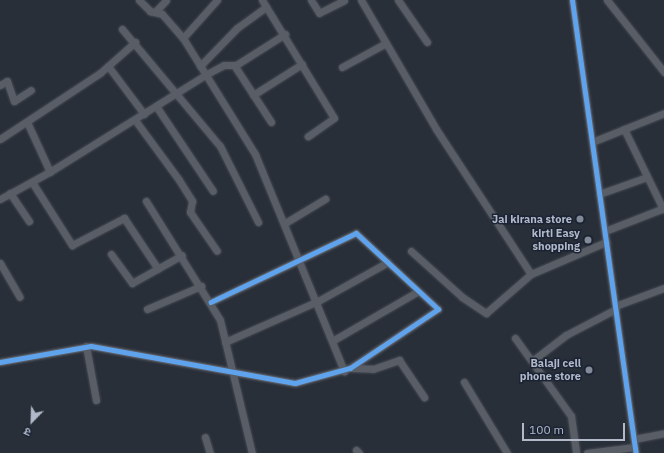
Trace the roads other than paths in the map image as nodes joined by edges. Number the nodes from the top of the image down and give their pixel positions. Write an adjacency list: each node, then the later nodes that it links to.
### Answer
1 (139, 0): 12 (street)
2 (166, 0): 12 (street)
3 (217, 0): 15 (street)
4 (262, 0): 11 (street)
5 (311, 0): 6 (street)
6 (344, 0)
7 (361, 0): 17 (street)
8 (398, 0): 18 (street)
9 (572, 0): 40 (street)
10 (607, 0): 24 (street)
11 (266, 7): 14 (street); 22 (street)
12 (155, 12): 15 (street)
13 (122, 29): 16 (street)
14 (284, 34): 19 (street); 20 (street)
15 (183, 38): 22 (street)
16 (136, 42): 21 (street); 28 (street)
17 (386, 42): 23 (street); 64 (street)
18 (427, 42)
19 (302, 64): 29 (street); 38 (street)
20 (234, 65): 25 (street); 29 (street)
21 (108, 66): 31 (street); 34 (street)
22 (200, 66): 25 (street)
23 (342, 67)
24 (664, 72)
25 (205, 74): 28 (street); 53 (street)
26 (0, 85): 27 (street)
27 (31, 90)
28 (178, 92): 30 (street); 52 (street)
29 (253, 95): 35 (street)
30 (156, 106): 31 (street); 44 (street)
31 (144, 114): 33 (street)
32 (662, 114): 36 (street); 37 (street)
33 (135, 120): 41 (street); 56 (street)
34 (27, 122): 39 (street); 41 (street)
35 (271, 122)
36 (664, 122)
37 (624, 129): 40 (street); 42 (street)
38 (308, 136)
39 (0, 139)
40 (592, 142): 46 (street)
41 (50, 172): 43 (street)
42 (647, 176): 46 (street); 50 (street)
43 (32, 182): 45 (street); 63 (street)
44 (213, 191)
45 (10, 194): 47 (street); 51 (street)
46 (600, 194): 54 (street)
47 (0, 199)
48 (325, 199): 53 (street)
49 (146, 201): 59 (street)
50 (664, 208): 54 (street)
51 (29, 222)
52 (258, 222)
53 (285, 223): 60 (street)
54 (605, 231): 55 (street)
55 (606, 242): 64 (street); 71 (street)
56 (217, 251)
57 (411, 251): 64 (street)
58 (111, 254): 63 (street)
59 (182, 255): 63 (street); 65 (street)
60 (302, 262): 61 (street); 69 (street); 70 (street)
61 (388, 262): 67 (street); 69 (street)
62 (0, 263): 68 (street)
63 (158, 269)
64 (531, 274)
65 (201, 286): 70 (street); 72 (street)
66 (664, 288): 71 (street)
67 (417, 292): 74 (street); 79 (street)
68 (20, 297)
69 (318, 301): 74 (street); 75 (street)
70 (211, 302): 75 (street)
71 (616, 308): 77 (street); 86 (street)
72 (147, 309)
73 (515, 338): 77 (street)
74 (332, 341): 79 (street)
75 (225, 342): 80 (street)
76 (86, 346): 78 (street); 80 (street); 83 (street)
77 (532, 361): 91 (street)
78 (0, 362)
79 (347, 369): 80 (street); 82 (street)
80 (230, 370): 89 (street)
81 (464, 382): 90 (street)
82 (424, 396)
83 (96, 400)
84 (664, 433): 86 (street)
85 (205, 437): 88 (street)
86 (634, 439): 87 (street)
87 (635, 450): 92 (street)
88 (210, 453)
89 (252, 453)
90 (507, 453)
91 (576, 453)
92 (587, 453)

